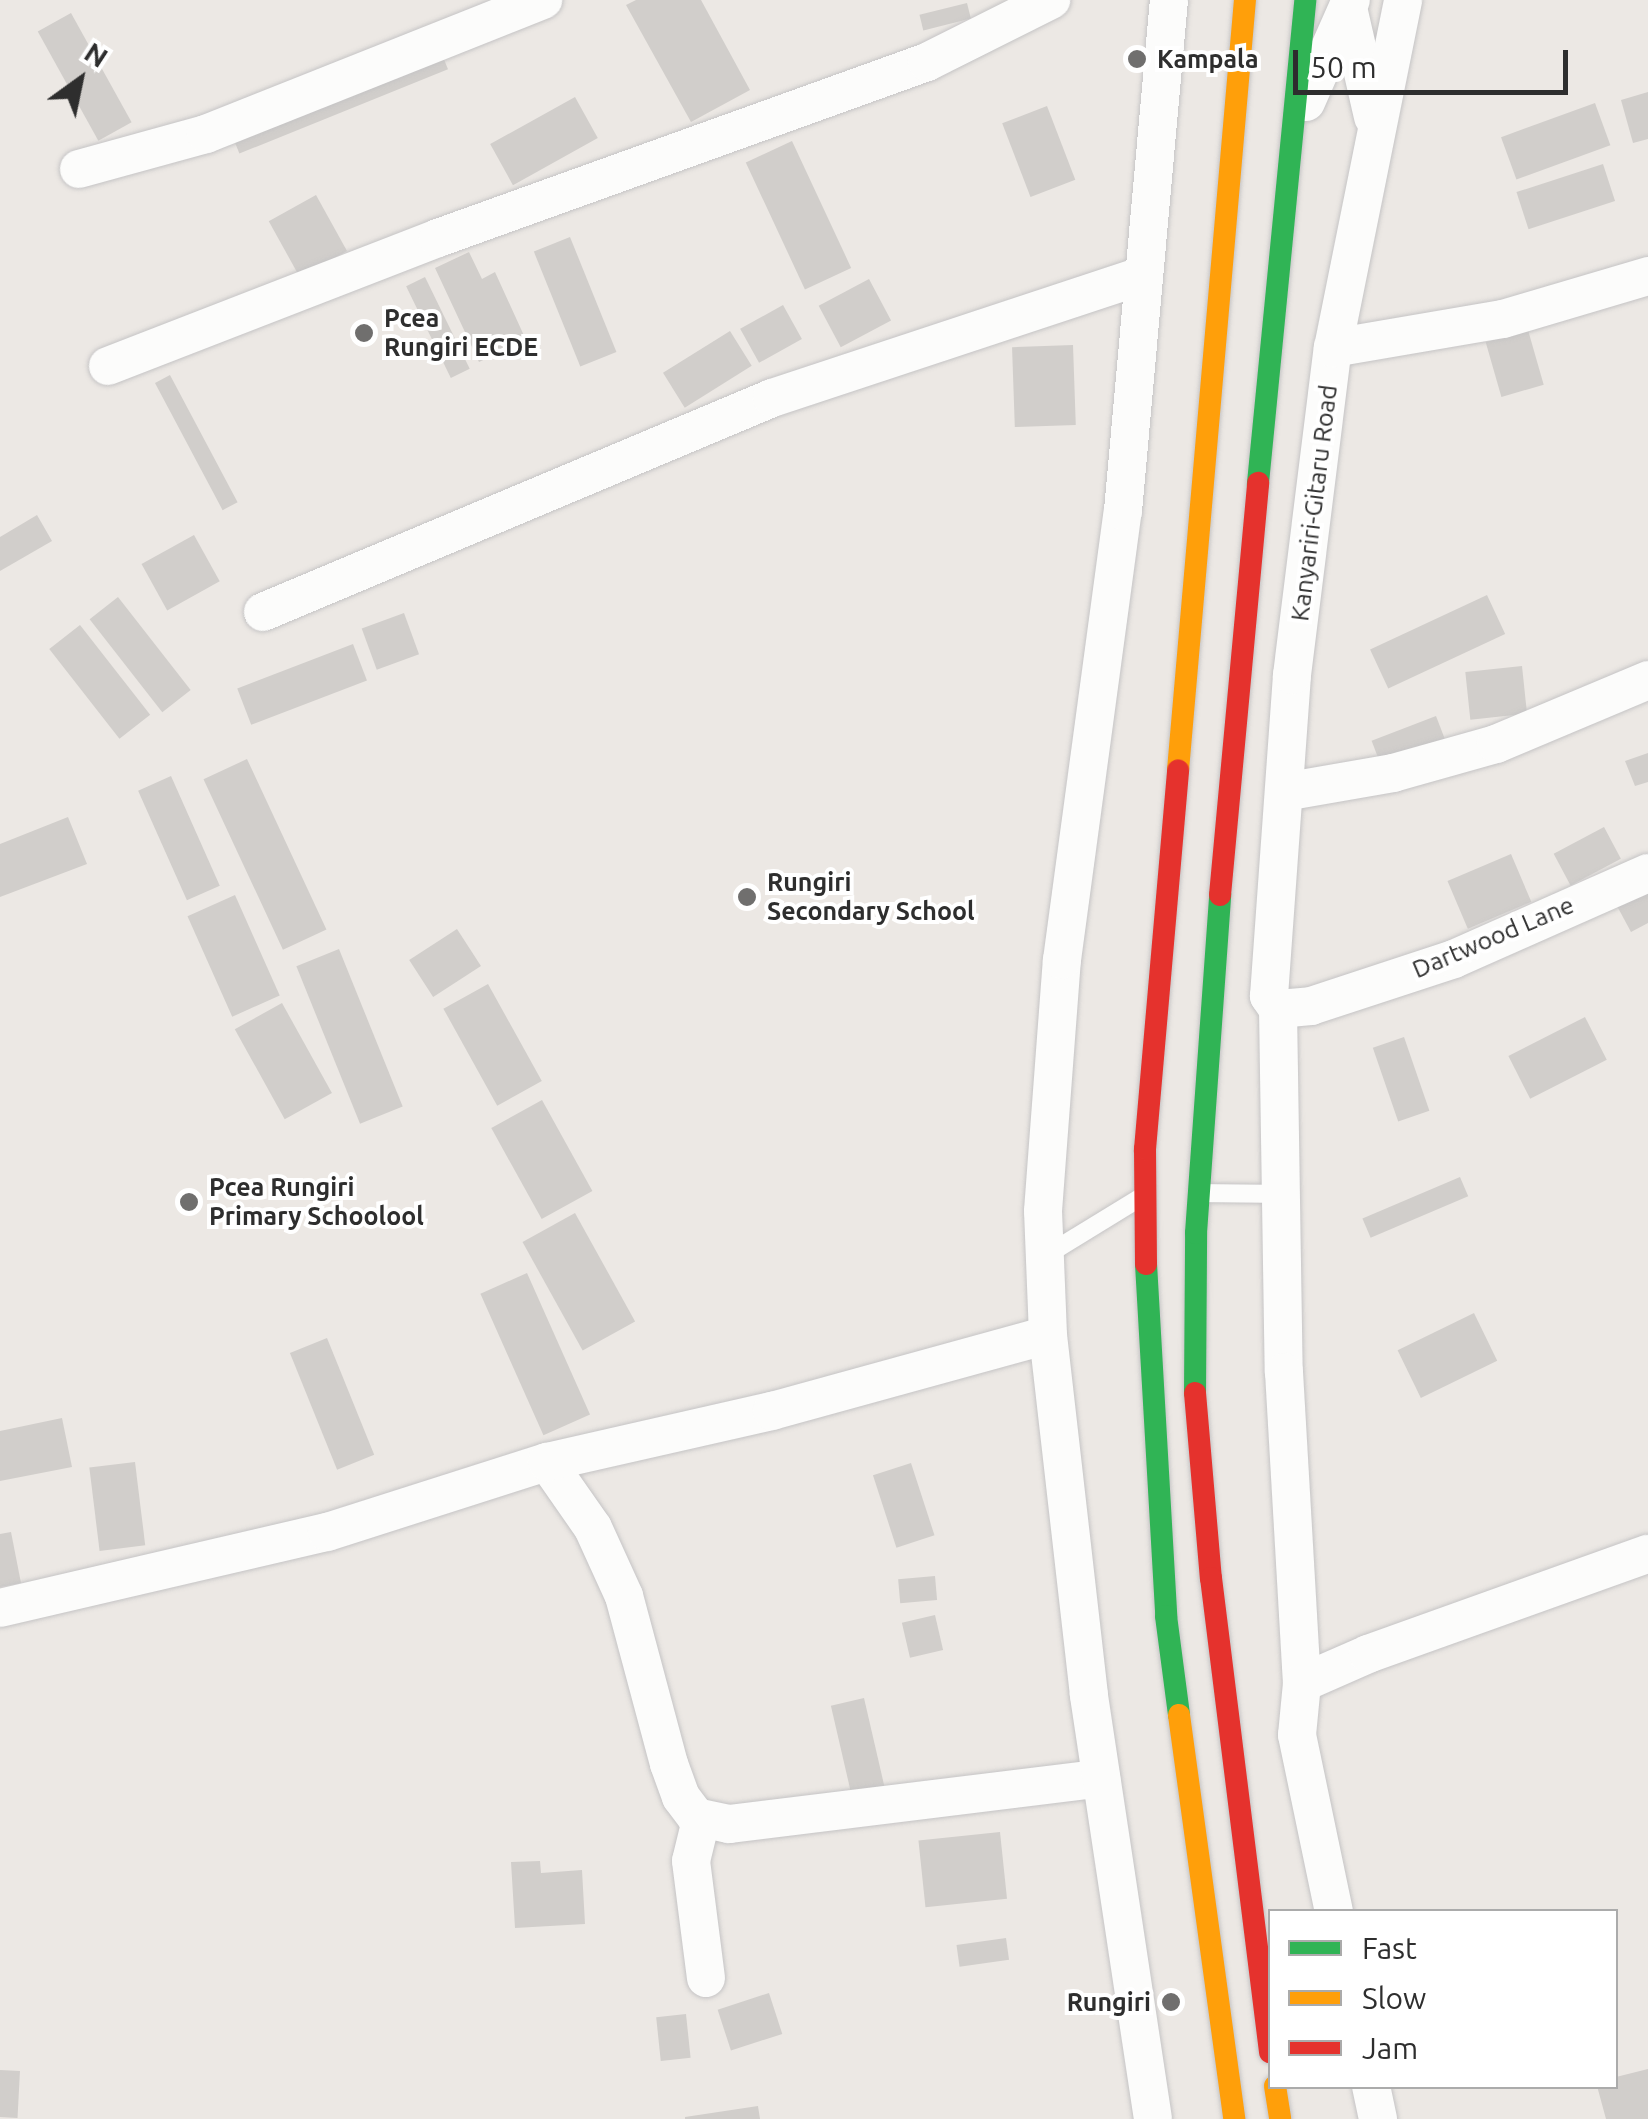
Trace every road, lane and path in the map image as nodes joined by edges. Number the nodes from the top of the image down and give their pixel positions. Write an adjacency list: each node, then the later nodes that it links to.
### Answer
1 (543, 0): 10 (street)
2 (1052, 0): 14 (street)
3 (1169, 0): 11 (street)
4 (1245, 0): 20 (highway)
5 (1305, 0): 8 (highway)
6 (1402, 0): 9 (street, Kanyariri-Gitaru Road)
7 (1350, 6): 8 (street); 9 (street)
8 (1295, 126): 20 (highway)
9 (1376, 131): 13 (street, Kanyariri-Gitaru Road)
10 (79, 168)
11 (1144, 275): 15 (street); 22 (street)
12 (1648, 276): 13 (street)
13 (1333, 348): 17 (street, Kanyariri-Gitaru Road)
14 (108, 366)
15 (263, 612)
16 (1648, 680): 17 (street)
17 (1284, 792): 19 (street, Kanyariri-Gitaru Road)
18 (1648, 872): 19 (street, Dartwood Lane)
19 (1278, 1009): 21 (street, Kanyariri-Gitaru Road)
20 (1172, 1194): 21 (lane); 22 (lane); 32 (highway); 36 (highway)
21 (1281, 1194): 27 (street, Kanyariri-Gitaru Road)
22 (1045, 1256): 23 (street)
23 (1048, 1335): 24 (street); 28 (street)
24 (548, 1462): 26 (street); 29 (street)
25 (1648, 1554): 27 (street)
26 (0, 1608)
27 (1302, 1683): 30 (street, Kanyariri-Gitaru Road)
28 (1101, 1778): 29 (street); 35 (street)
29 (701, 1820): 31 (street)
30 (1333, 1909)
31 (706, 1978)
32 (1268, 2036)
33 (1275, 2089): 37 (highway)
34 (1372, 2089): 38 (street)
35 (1152, 2119)
36 (1234, 2119)
37 (1280, 2119)
38 (1378, 2119)

